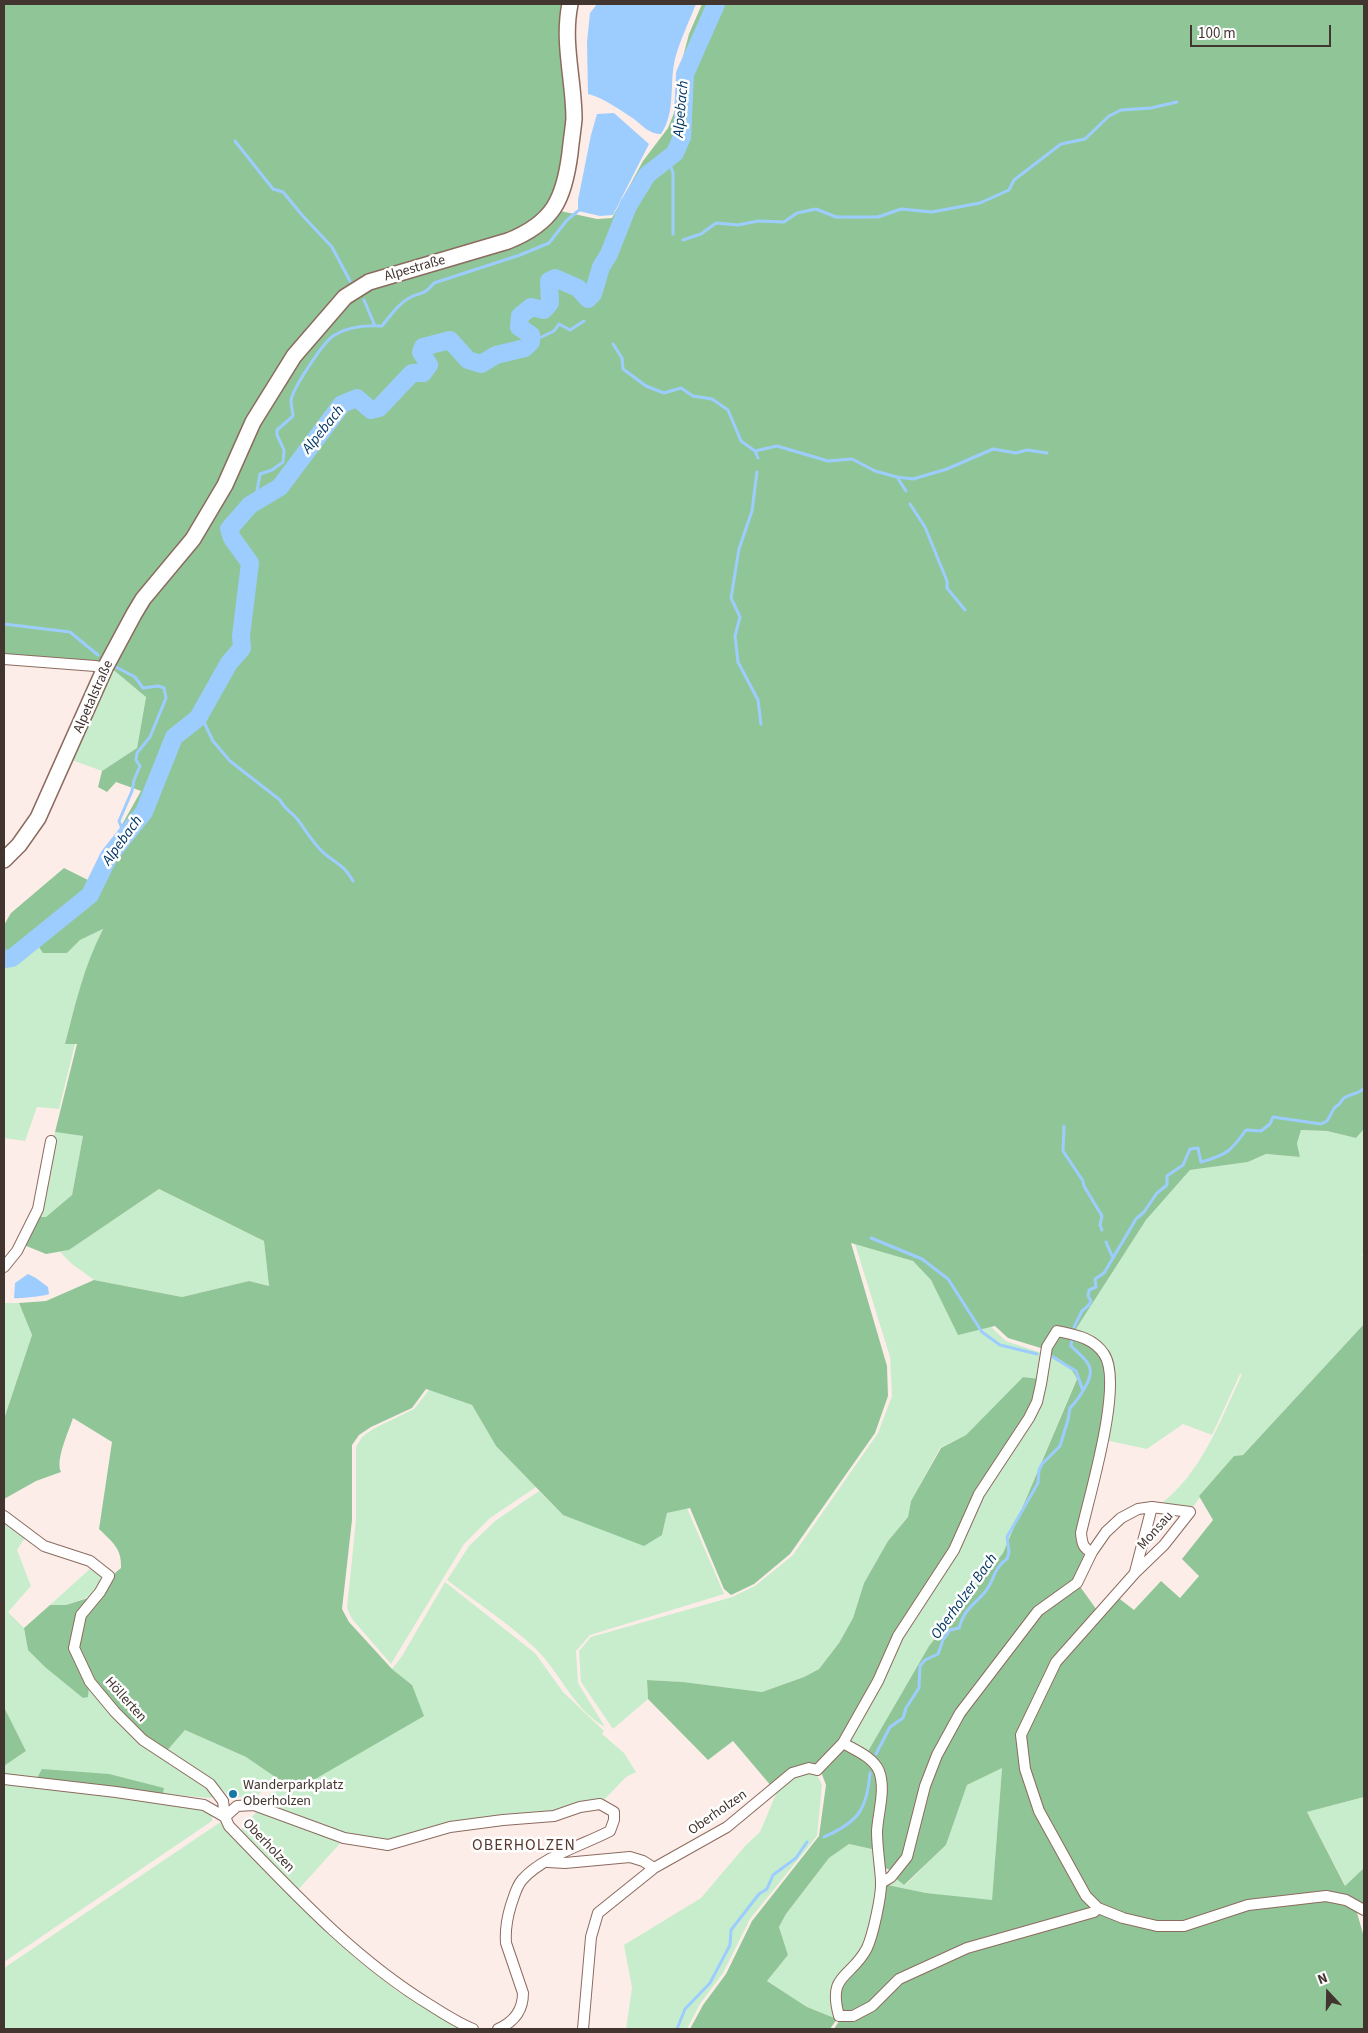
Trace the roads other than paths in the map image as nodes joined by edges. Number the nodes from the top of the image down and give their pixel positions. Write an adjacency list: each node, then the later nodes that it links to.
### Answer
1 (570, 4): 2 (main road, Alpestraße)
2 (193, 539): 4 (main road, Alpetalstraße)
3 (4, 659): 4 (street)
4 (105, 668): 5 (main road, Alpetalstraße)
5 (4, 860)
6 (51, 1141): 7 (street)
7 (4, 1267)
8 (1152, 1507): 10 (street, Monsau); 11 (street, Monsau); 11 (street, Monsau)
9 (4, 1516): 14 (street, Höllerten)
10 (1089, 1551): 12 (street); 17 (street, Monsau)
11 (1134, 1573): 18 (street, Monsau)
12 (843, 1743): 16 (street, Oberholzen); 17 (street)
13 (4, 1779): 14 (street)
14 (225, 1817): 15 (street, Oberholzen); 20 (street, Oberholzen)
15 (547, 1862): 16 (street); 21 (street, Oberholzen)
16 (654, 1868): 22 (street, Oberholzen)
17 (881, 1883): 18 (street)
18 (1098, 1908): 19 (street)
19 (1364, 1910)
20 (473, 2029)
21 (498, 2029)
22 (583, 2029)

